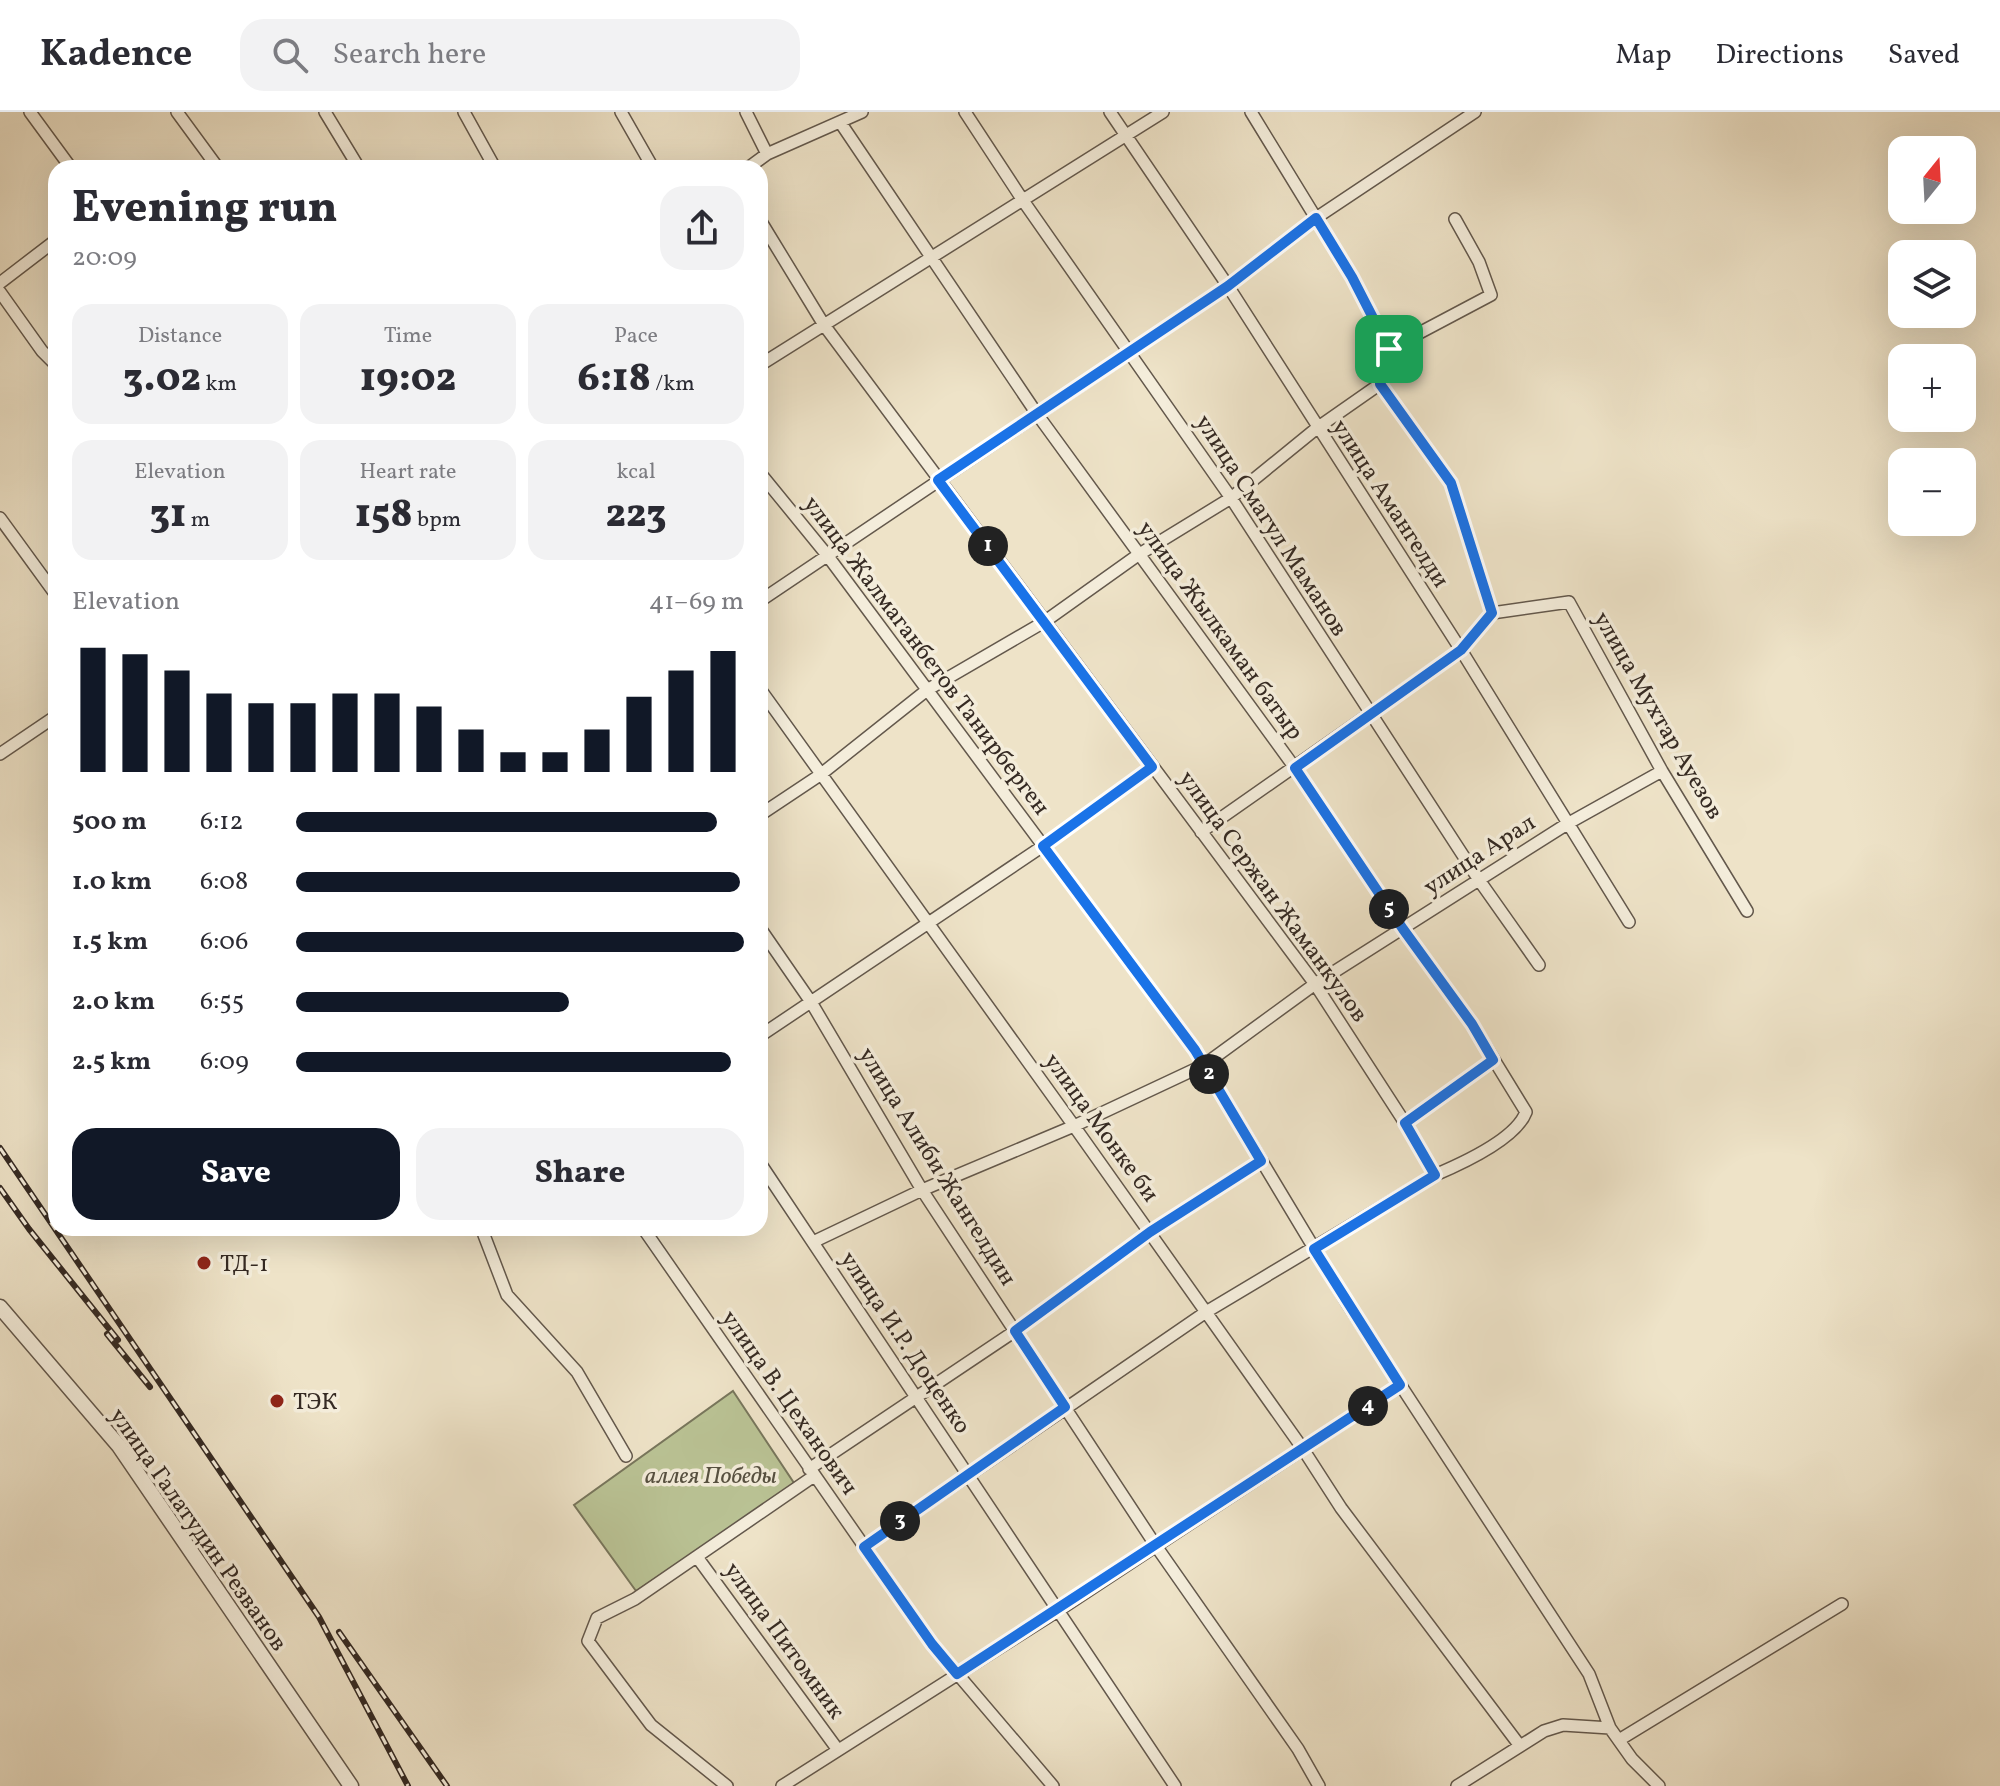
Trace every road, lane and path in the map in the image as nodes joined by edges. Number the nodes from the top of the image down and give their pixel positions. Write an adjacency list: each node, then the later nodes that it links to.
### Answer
1 (30, 112): 16 (street)
2 (177, 112): 17 (street)
3 (325, 112): 18 (street)
4 (464, 112): 19 (street)
5 (621, 112): 20 (street)
6 (746, 112): 15 (street)
7 (862, 112): 13 (street)
8 (965, 112): 22 (street, улица Смагул Маманов)
9 (1110, 112): 14 (street, улица Амангелди)
10 (1163, 112): 14 (street)
11 (1251, 112): 23 (street)
12 (1475, 112): 23 (street)
13 (840, 122): 15 (street); 27 (street, улица Жылкаман батыр)
14 (1125, 137): 22 (street); 29 (street, улица Амангелди)
15 (767, 154): 21 (street)
16 (65, 160)
17 (212, 160)
18 (354, 160)
19 (491, 160)
20 (648, 160)
21 (759, 160)
22 (1024, 202): 27 (street); 33 (street, улица Смагул Маманов)
23 (1316, 218): 29 (street); 32 (street)
24 (1455, 219): 32 (street)
25 (768, 233): 31 (street, улица Сержан Жаманкулов)
26 (48, 246): 28 (street)
27 (929, 257): 31 (street); 37 (street, улица Жылкаман батыр)
28 (0, 283)
29 (1228, 286): 33 (street); 38 (street, улица Амангелди)
30 (0, 292): 34 (street)
31 (824, 325): 35 (street); 39 (street, улица Сержан Жаманкулов)
32 (1389, 349): 36 (street)
33 (1129, 352): 37 (street); 41 (street, улица Смагул Маманов)
34 (48, 357)
35 (768, 360)
36 (1380, 384): 38 (street); 47 (street)
37 (1037, 414): 39 (street); 44 (street, улица Жылкаман батыр)
38 (1317, 428): 41 (street); 49 (street, улица Амангелди)
39 (938, 480): 43 (street); 48 (street, улица Сержан Жаманкулов)
40 (768, 483): 43 (street, улица Жалмаганбетов Танирберген)
41 (1231, 498): 44 (street); 52 (street, улица Смагул Маманов)
42 (0, 518): 45 (street)
43 (827, 555): 46 (street); 50 (street, улица Жалмаганбетов Танирберген)
44 (1138, 555): 48 (street); 56 (street, улица Жылкаман батыр)
45 (48, 584)
46 (768, 596)
47 (1492, 613): 49 (street); 57 (street, улица Мухтар Ауезов)
48 (1044, 622): 50 (street); 55 (street, улица Сержан Жаманкулов)
49 (1461, 650): 52 (street); 60 (street, улица Амангелди)
50 (927, 690): 58 (street); 62 (street, улица Жалмаганбетов Танирберген)
51 (768, 700): 58 (street, улица Монке би)
52 (1371, 715): 56 (street); 63 (street, улица Смагул Маманов)
53 (48, 721): 54 (street)
54 (0, 754)
55 (1152, 767): 61 (street, улица Сержан Жаманкулов); 62 (street)
56 (1295, 768): 61 (street); 67 (street, улица Жылкаман батыр)
57 (1662, 771): 60 (street, улица Арал); 64 (street, улица Мухтар Ауезов)
58 (820, 775): 59 (street); 66 (street, улица Монке би)
59 (768, 810)
60 (1567, 824): 63 (street, улица Арал); 65 (street, улица Амангелди)
61 (1201, 832): 70 (street, улица Сержан Жаманкулов)
62 (1043, 846): 66 (street); 74 (street, улица Жалмаганбетов Танирберген)
63 (1479, 880): 67 (street, улица Арал); 69 (street, улица Смагул Маманов)
64 (1747, 911)
65 (1629, 922)
66 (927, 924): 71 (street); 76 (street, улица Монке би)
67 (1403, 929): 70 (street, улица Арал); 73 (street, улица Жылкаман батыр)
68 (768, 940): 71 (street, улица Алиби Жангелдин)
69 (1539, 965)
70 (1315, 984): 74 (street, улица Арал); 75 (street, улица Сержан Жаманкулов)
71 (811, 1002): 72 (street); 80 (street, улица Алиби Жангелдин)
72 (768, 1031)
73 (1493, 1060): 75 (street); 79 (street, улица Жылкаман батыр)
74 (1204, 1065): 76 (street, улица Арал); 77 (street, улица Жалмаганбетов Танирберген)
75 (1405, 1123): 79 (street, улица Сержан Жаманкулов)
76 (1074, 1126): 80 (street, улица Арал); 81 (street, улица Монке би)
77 (1261, 1161): 81 (street); 85 (street, улица Жалмаганбетов Танирберген)
78 (768, 1175): 84 (street, улица И.Р. Доценко)
79 (1435, 1175): 85 (street)
80 (922, 1190): 84 (street, улица Арал); 88 (street, улица Алиби Жангелдин)
81 (1150, 1232): 87 (street, улица Монке би); 88 (street)
82 (484, 1236): 93 (street)
83 (649, 1236): 94 (street, улица В. Цеханович)
84 (813, 1242): 90 (street, улица И.Р. Доценко)
85 (1314, 1249): 87 (street); 89 (street, улица Жалмаганбетов Танирберген)
86 (0, 1307): 106 (street, улица Галатудин Резванов)
87 (1206, 1312): 91 (street); 92 (street, улица Монке би)
88 (1015, 1331): 90 (street); 91 (street, улица Алиби Жангелдин)
89 (1400, 1385): 92 (street); 102 (street, улица Жалмаганбетов Танирберген)
90 (915, 1395): 94 (street); 95 (street, улица И.Р. Доценко)
91 (1065, 1407): 95 (street); 96 (street, улица Алиби Жангелдин)
92 (1303, 1449): 96 (street); 104 (street, улица Монке би)
93 (626, 1456)
94 (812, 1472): 97 (street, улица В. Цеханович); 98 (street)
95 (968, 1474): 97 (street); 100 (street, улица И.Р. Доценко)
96 (1156, 1546): 100 (street); 111 (street, улица Алиби Жангелдин)
97 (864, 1547): 101 (street, улица В. Цеханович)
98 (697, 1557): 105 (street, улица Питомник); 107 (street)
99 (1842, 1604): 103 (street)
100 (1059, 1610): 101 (street); 110 (street, улица И.Р. Доценко)
101 (957, 1674): 105 (street); 109 (street, улица В. Цеханович)
102 (1610, 1728): 103 (street, улица Жалмаганбетов Танирберген); 104 (street)
103 (1619, 1740): 113 (street, улица Жалмаганбетов Танирберген)
104 (1520, 1746): 112 (street)
105 (838, 1750): 108 (street)
106 (351, 1786)
107 (727, 1786)
108 (782, 1786)
109 (1053, 1786)
110 (1175, 1786)
111 (1319, 1786)
112 (1457, 1786)
113 (1659, 1786)

